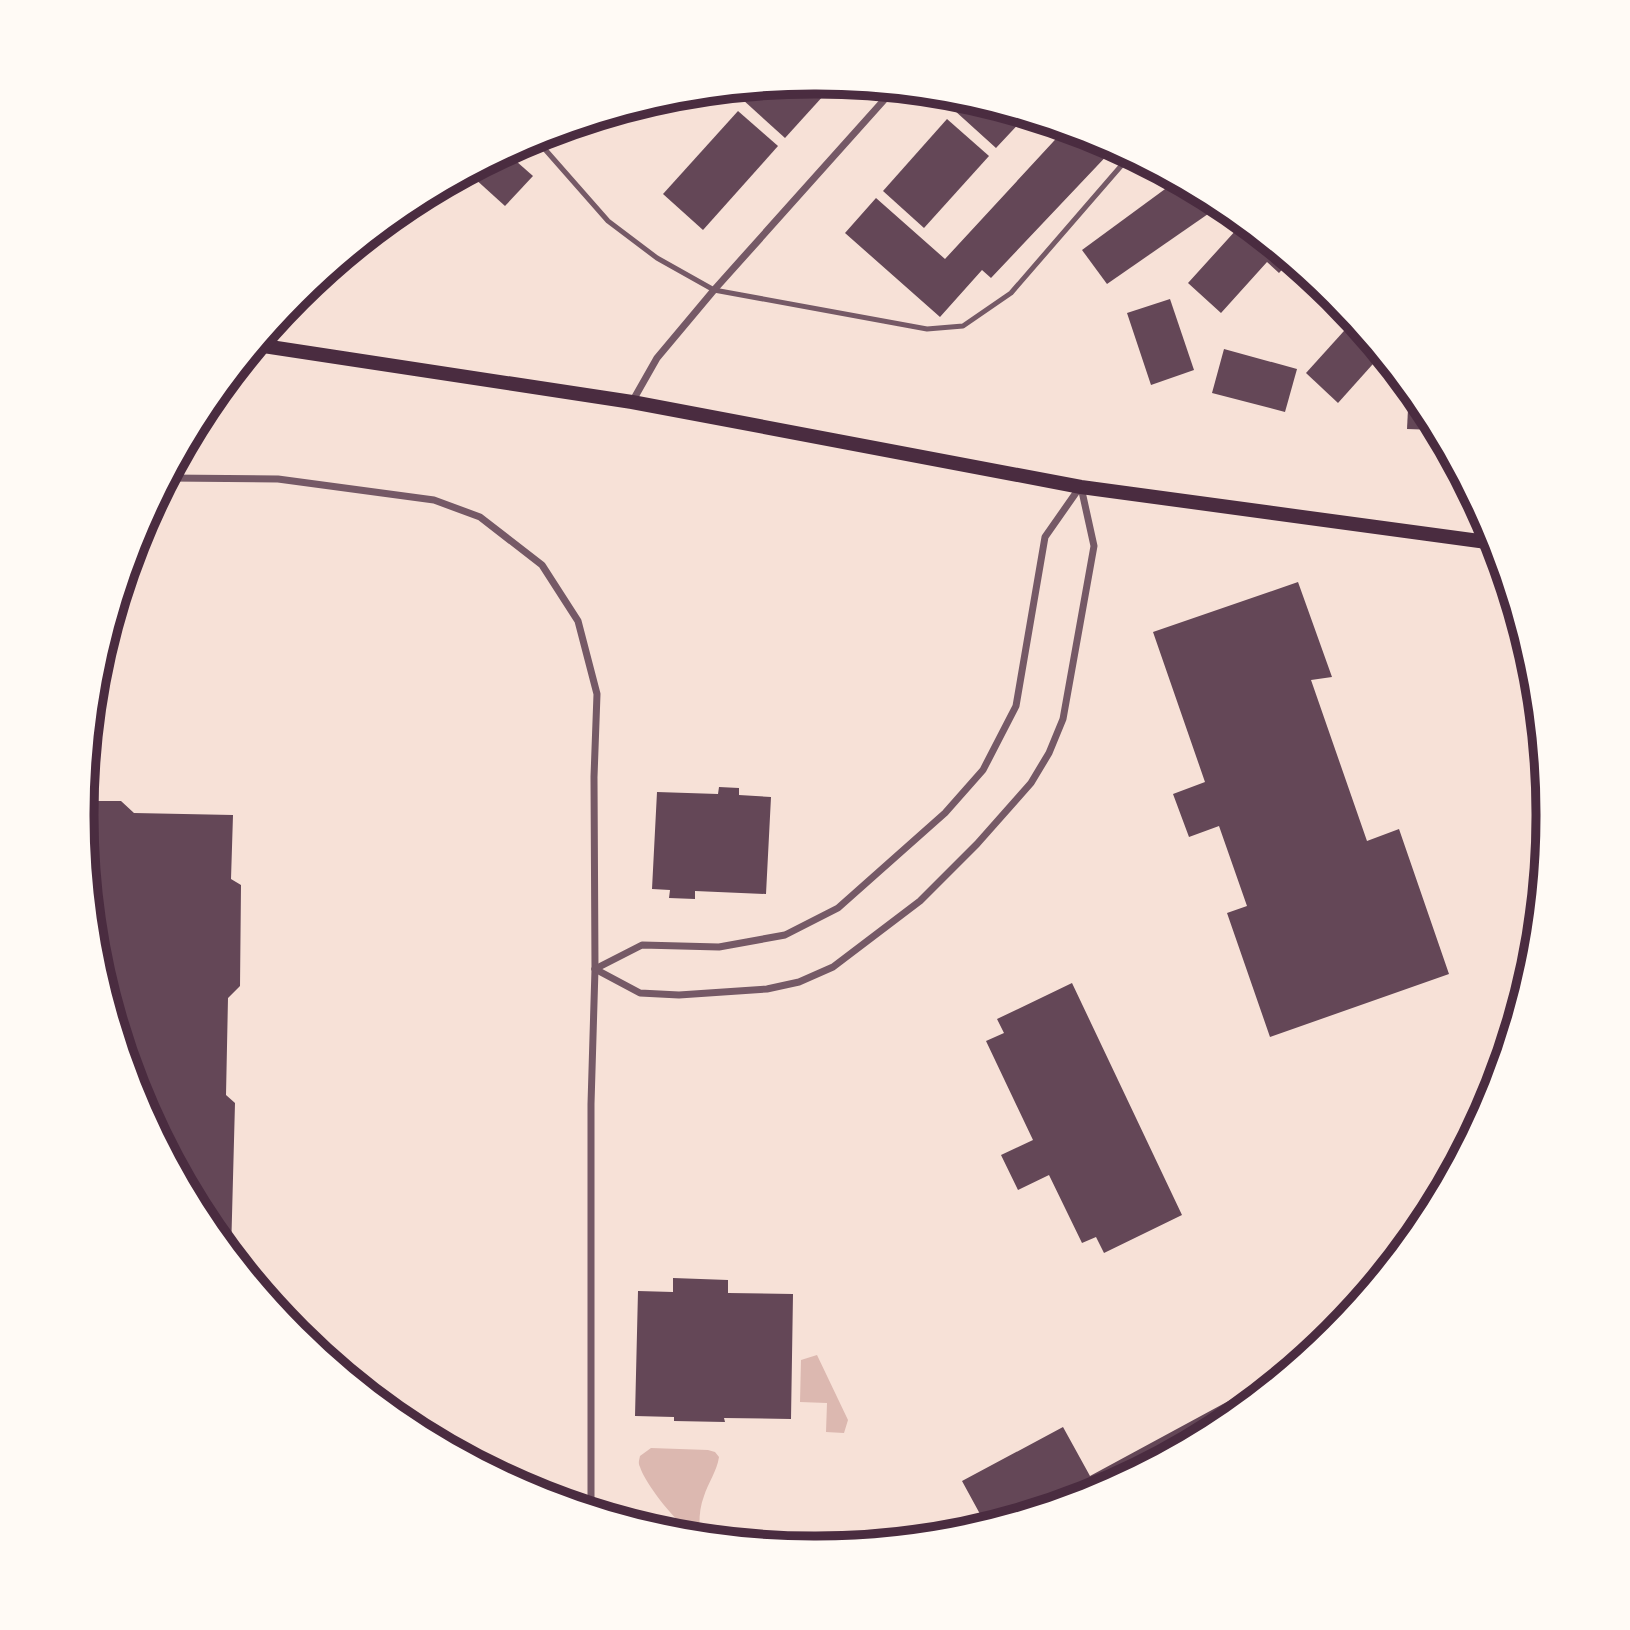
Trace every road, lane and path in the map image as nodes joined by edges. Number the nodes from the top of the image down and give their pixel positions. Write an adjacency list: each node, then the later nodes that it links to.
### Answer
1 (885, 98): 4 (street)
2 (543, 147): 4 (lane)
3 (1121, 166): 4 (lane)
4 (714, 290): 6 (street)
5 (268, 347): 6 (main road)
6 (632, 402): 8 (main road)
7 (179, 478): 10 (street)
8 (1081, 487): 9 (main road); 10 (street); 10 (street)
9 (1481, 540)
10 (595, 969): 11 (street)
11 (591, 1499)

